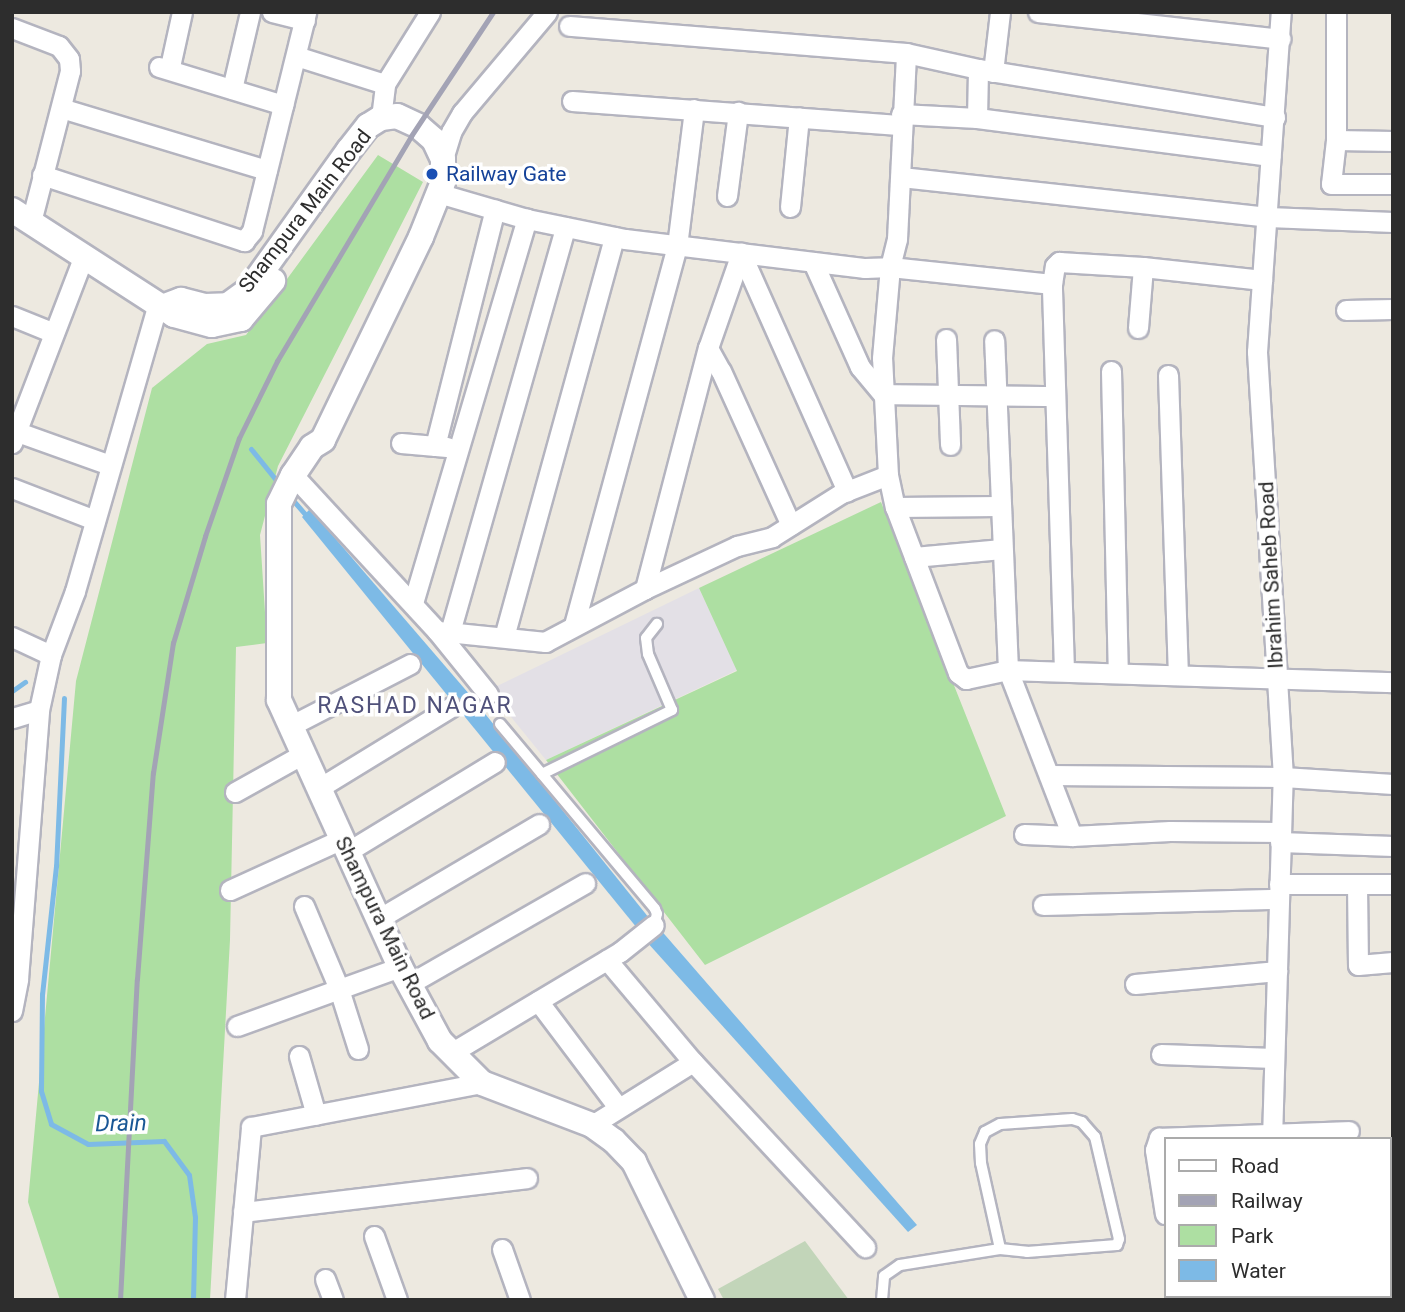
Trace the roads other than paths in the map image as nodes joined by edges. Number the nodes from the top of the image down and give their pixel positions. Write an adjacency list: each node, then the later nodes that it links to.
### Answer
1 (182, 12): 18 (street)
2 (250, 12): 18 (street)
3 (430, 12): 17 (street)
4 (547, 12): 32 (street)
5 (1000, 12): 16 (street)
6 (1038, 12): 13 (street)
7 (1281, 12): 13 (street, Ibrahim Saheb Road)
8 (1336, 12): 29 (street)
9 (277, 13): 10 (street)
10 (306, 16): 15 (street)
11 (569, 26): 14 (street)
12 (12, 28): 21 (street)
13 (1281, 39): 25 (street, Ibrahim Saheb Road)
14 (906, 53): 16 (street); 28 (street)
15 (296, 56): 17 (street); 20 (street)
16 (985, 70): 25 (street); 27 (street)
17 (385, 84): 26 (street)
18 (232, 89): 20 (street)
19 (572, 100): 22 (street)
20 (283, 105): 33 (street)
21 (61, 107): 33 (street); 34 (street)
22 (694, 109): 23 (street); 47 (street)
23 (738, 113): 24 (street); 38 (street)
24 (799, 117): 28 (street); 39 (street)
25 (1275, 117): 31 (street, Ibrahim Saheb Road)
26 (381, 118): 32 (street, Shampura Main Road); 55 (street, Shampura Main Road)
27 (977, 118): 28 (street); 31 (street)
28 (901, 119): 35 (street)
29 (1336, 140): 30 (street); 36 (street)
30 (1393, 141)
31 (1271, 156): 42 (street, Ibrahim Saheb Road)
32 (443, 159): 37 (street, Shampura Main Road)
33 (267, 170): 34 (street)
34 (42, 175): 41 (street)
35 (901, 177): 42 (street); 51 (street)
36 (1393, 184)
37 (438, 193): 40 (street); 74 (street, Shampura Main Road)
38 (727, 196)
39 (790, 207)
40 (495, 209): 43 (street); 73 (street)
41 (22, 216): 49 (street, Shampura Main Road)
42 (1268, 217): 44 (street); 53 (street, Ibrahim Saheb Road)
43 (527, 219): 45 (street); 75 (street)
44 (1393, 222)
45 (565, 227): 46 (street); 91 (street)
46 (614, 237): 47 (street); 93 (street)
47 (677, 246): 48 (street); 90 (street)
48 (741, 253): 50 (street); 63 (street); 80 (street)
49 (84, 255): 55 (street, Shampura Main Road); 60 (street)
50 (813, 262): 51 (street); 66 (street)
51 (890, 267): 54 (street); 66 (street)
52 (1143, 267): 53 (street); 54 (street); 59 (street)
53 (1262, 280): 100 (street, Ibrahim Saheb Road)
54 (1052, 284): 69 (street)
55 (162, 305): 74 (street, Shampura Main Road); 76 (street)
56 (1393, 309): 57 (street)
57 (1346, 310)
58 (12, 317): 60 (street)
59 (1138, 328)
60 (54, 333): 70 (street)
61 (946, 339): 67 (street)
62 (994, 340): 68 (street)
63 (708, 348): 84 (street); 87 (street)
64 (1111, 371): 98 (street)
65 (1168, 375): 99 (street)
66 (883, 394): 67 (street); 77 (street)
67 (948, 394): 68 (street); 72 (street)
68 (996, 395): 69 (street); 81 (street)
69 (1055, 396): 97 (street)
70 (14, 435): 76 (street)
71 (401, 443): 73 (street)
72 (950, 445)
73 (435, 446): 75 (street)
74 (312, 447): 78 (street, Shampura Main Road)
75 (459, 448): 88 (street)
76 (110, 465): 83 (street)
77 (888, 475): 80 (street); 82 (street)
78 (287, 487): 88 (street); 107 (street, Shampura Main Road)
79 (12, 488): 83 (street)
80 (847, 491): 84 (street)
81 (1000, 506): 82 (street); 85 (street)
82 (895, 508): 86 (street)
83 (95, 520): 94 (street)
84 (791, 525): 87 (street)
85 (1002, 549): 86 (street); 96 (street)
86 (914, 557): 96 (street)
87 (645, 589): 90 (street)
88 (413, 603): 91 (street)
89 (657, 624): 110 (lane)
90 (574, 625): 93 (street)
91 (443, 632): 93 (street); 102 (street)
92 (12, 637): 94 (street)
93 (504, 637)
94 (51, 655): 104 (street)
95 (410, 664): 107 (street)
96 (1008, 670): 97 (street); 111 (street)
97 (1064, 671): 98 (street)
98 (1118, 673): 99 (street)
99 (1178, 673): 100 (street)
100 (1277, 676): 101 (street); 112 (street, Ibrahim Saheb Road)
101 (1393, 682)
102 (488, 694)
103 (451, 707): 114 (street)
104 (39, 710): 105 (street); 138 (street)
105 (12, 718)
106 (500, 724): 110 (lane)
107 (290, 726): 108 (street, Shampura Main Road)
108 (303, 754): 114 (street, Shampura Main Road); 115 (street)
109 (495, 762): 120 (street)
110 (542, 774): 130 (lane)
111 (1049, 775): 112 (street); 118 (street)
112 (1283, 777): 113 (street); 119 (street, Ibrahim Saheb Road)
113 (1393, 784)
114 (318, 788): 120 (street, Shampura Main Road)
115 (235, 792)
116 (539, 824): 129 (street)
117 (1024, 834): 118 (street)
118 (1072, 836): 119 (street)
119 (1281, 837): 121 (street); 126 (street, Ibrahim Saheb Road)
120 (345, 846): 125 (street); 129 (street, Shampura Main Road)
121 (1393, 846)
122 (585, 883): 134 (street)
123 (1357, 884): 124 (street); 126 (street); 132 (street)
124 (1393, 884)
125 (229, 890)
126 (1279, 892): 127 (street); 133 (street, Ibrahim Saheb Road)
127 (1043, 905)
128 (304, 906): 136 (street)
129 (378, 919): 134 (street, Shampura Main Road)
130 (654, 925): 131 (street)
131 (607, 960): 137 (street); 145 (street)
132 (1393, 962)
133 (1277, 971): 135 (street); 144 (street, Ibrahim Saheb Road)
134 (404, 976): 136 (street); 141 (street, Shampura Main Road)
135 (1135, 984)
136 (339, 989): 139 (street); 140 (street)
137 (538, 1001): 141 (street); 147 (street)
138 (12, 1011)
139 (237, 1026)
140 (358, 1049)
141 (452, 1053): 146 (street, Shampura Main Road)
142 (1161, 1054): 144 (street)
143 (299, 1056): 148 (street)
144 (1274, 1058): 151 (street, Ibrahim Saheb Road)
145 (693, 1062): 147 (street); 158 (street)
146 (482, 1083): 148 (street); 149 (street, Shampura Main Road)
147 (618, 1107): 149 (street)
148 (316, 1115): 156 (street)
149 (592, 1125): 166 (street, Shampura Main Road)
150 (1349, 1131): 151 (street)
151 (1272, 1135): 152 (street)
152 (1197, 1137)
153 (1164, 1138): 155 (street)
154 (527, 1178): 156 (street)
155 (1164, 1208)
156 (243, 1212): 162 (street)
157 (374, 1236): 164 (street)
158 (865, 1247)
159 (502, 1249): 165 (street)
160 (1000, 1249): 160 (lane); 167 (lane)
161 (325, 1279): 163 (street)
162 (235, 1300)
163 (333, 1300)
164 (397, 1300)
165 (520, 1300)
166 (702, 1300)
167 (882, 1300)

